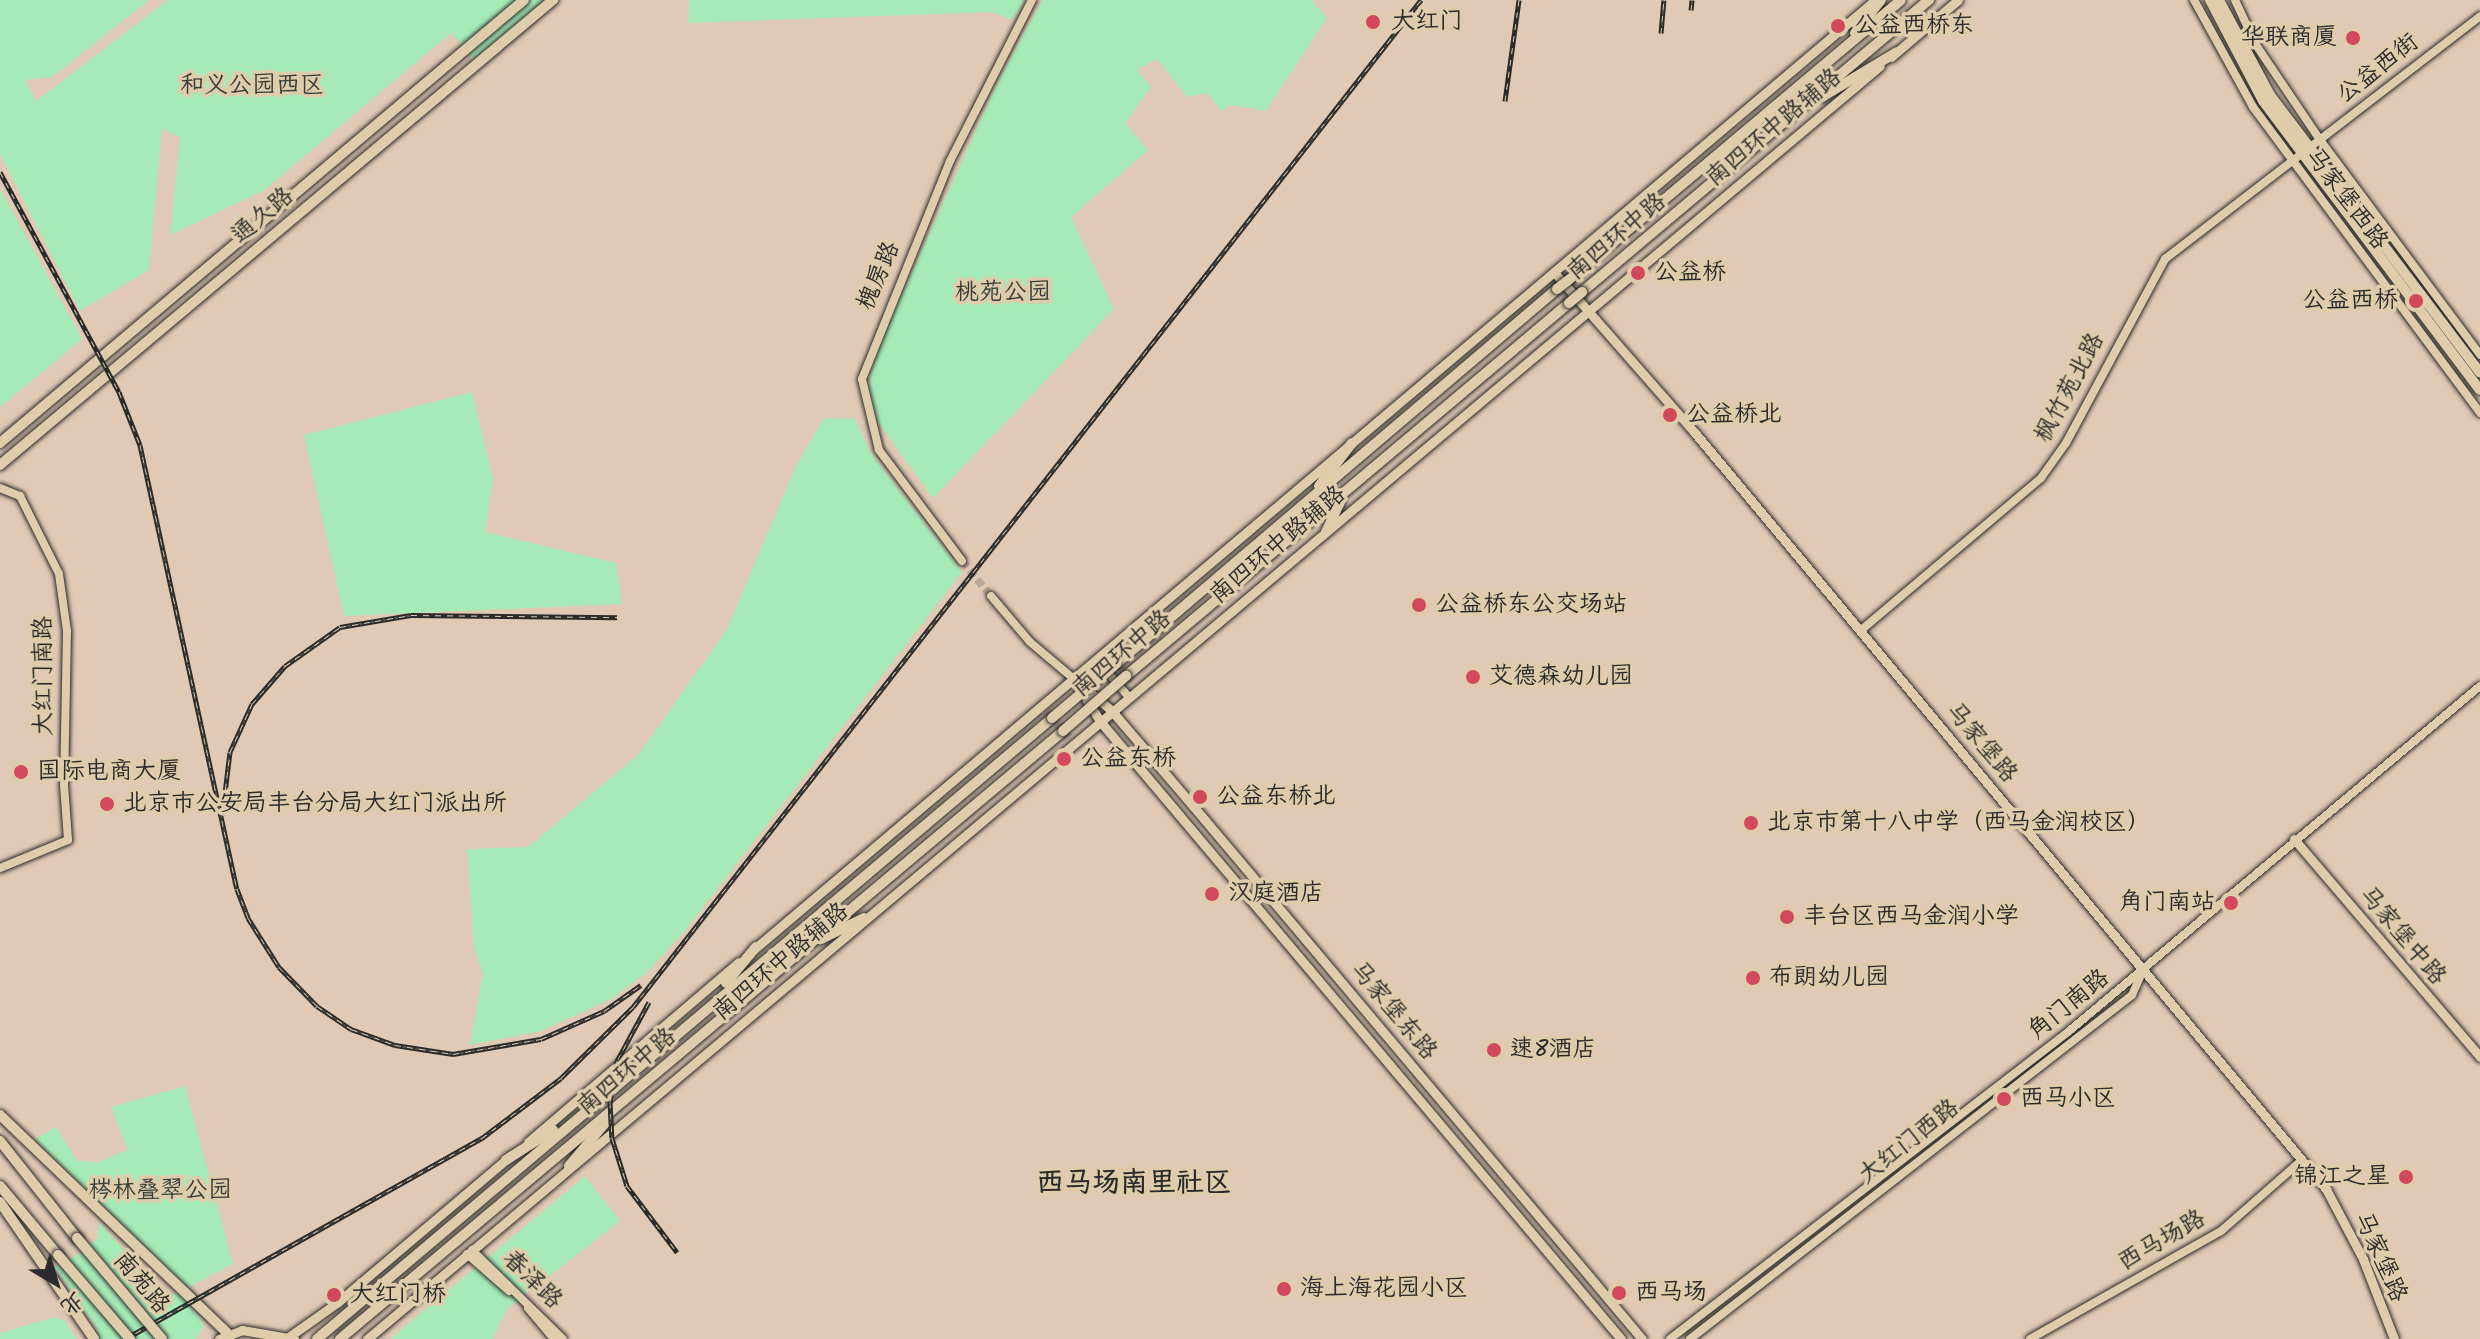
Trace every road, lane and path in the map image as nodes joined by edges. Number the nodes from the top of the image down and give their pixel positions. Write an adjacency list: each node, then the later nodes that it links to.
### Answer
1 (524, 0): 25 (main road, 通久路)
2 (553, 0): 27 (main road, 通久路)
3 (1032, 0): 32 (street, 槐房路)
4 (1875, 0): 19 (main road, 南四环中路辅路)
5 (1881, 0): 14 (main road)
6 (1901, 0): 14 (main road, 南四环中路)
7 (1929, 0): 16 (main road, 南四环中路)
8 (1958, 0): 15 (main road, 南四环中路辅路)
9 (2194, 0): 18 (street, 马家堡西路)
10 (2210, 0): 18 (main road, 马家堡西路)
11 (2219, 0): 18 (main road, 马家堡西路)
12 (2235, 0): 17 (street, 马家堡西路)
13 (2480, 16): 17 (street, 公益西街)
14 (1841, 50): 30 (main road, 南四环中路, bridge)
15 (1897, 52): 16 (main road); 20 (main road, 南四环中路辅路)
16 (1792, 115): 29 (main road, 南四环中路, bridge)
17 (2320, 140): 18 (street, 公益西街); 21 (street, 马家堡西路)
18 (2301, 154): 22 (main road, 马家堡西路); 23 (main road, 马家堡西路); 24 (street, 马家堡西路); 34 (street, 枫竹苑北路)
19 (1554, 272): 20 (main road, 马家堡路); 26 (main road, 南四环中路辅路)
20 (1588, 310): 31 (main road, 南四环中路辅路); 34 (main road, 马家堡路)
21 (2480, 355)
22 (2480, 373)
23 (2480, 390)
24 (2480, 413)
25 (0, 443)
26 (1352, 443): 30 (main road); 35 (main road, 南四环中路辅路)
27 (0, 465)
28 (0, 488): 42 (street, 大红门南路)
29 (1343, 497): 31 (main road); 45 (main road, 南四环中路, bridge)
30 (1305, 505): 47 (main road, 南四环中路, bridge)
31 (1326, 532): 38 (main road, 南四环中路辅路)
32 (962, 561)
33 (991, 596): 36 (street)
34 (1860, 631): 46 (main road, 马家堡路)
35 (1097, 660): 36 (main road, 南四环中路辅路); 38 (street)
36 (1074, 679): 39 (main road, 马家堡东路); 40 (main road, 马家堡东路); 44 (main road, 南四环中路辅路)
37 (2480, 686): 41 (street, 角门南路)
38 (1128, 696): 39 (main road, 南四环中路辅路)
39 (1111, 710): 40 (main road, 南四环中路辅路); 70 (main road, 马家堡东路)
40 (1099, 720): 43 (main road, 南四环中路辅路); 69 (main road, 马家堡东路)
41 (2294, 839): 46 (street, 角门南路); 48 (main road, 马家堡中路)
42 (0, 868)
43 (864, 918): 45 (main road); 55 (main road, 南四环中路辅路)
44 (756, 947): 47 (main road); 53 (main road, 南四环中路辅路)
45 (805, 947): 49 (main road, 南四环中路)
46 (2143, 969): 54 (main road, 马家堡路); 71 (street, 角门南路); 72 (street, 大红门西路)
47 (672, 1038): 50 (main road, 南四环中路)
48 (2480, 1057)
49 (624, 1101): 55 (main road); 65 (main road, 南四环中路)
50 (589, 1108): 53 (main road); 64 (main road, 南四环中路)
51 (0, 1115): 59 (main road)
52 (0, 1141): 63 (main road, 南苑路, bridge)
53 (506, 1160): 60 (main road, 南四环中路辅路)
54 (2301, 1161): 73 (street, 西马场路); 74 (main road, 马家堡路)
55 (569, 1166): 58 (main road, 南四环中路辅路)
56 (0, 1186): 62 (main road, 南苑路, bridge)
57 (0, 1202): 61 (main road)
58 (470, 1252): 66 (main road, 南四环中路辅路); 67 (street, 春泽路); 68 (street, 春泽路)
59 (223, 1336): 60 (main road)
60 (292, 1338)
61 (94, 1339)
62 (130, 1339)
63 (162, 1339)
64 (317, 1339)
65 (340, 1339)
66 (367, 1339)
67 (554, 1339)
68 (563, 1339)
69 (1621, 1339)
70 (1642, 1339)
71 (1670, 1339)
72 (1690, 1339)
73 (2030, 1339)
74 (2394, 1339)

